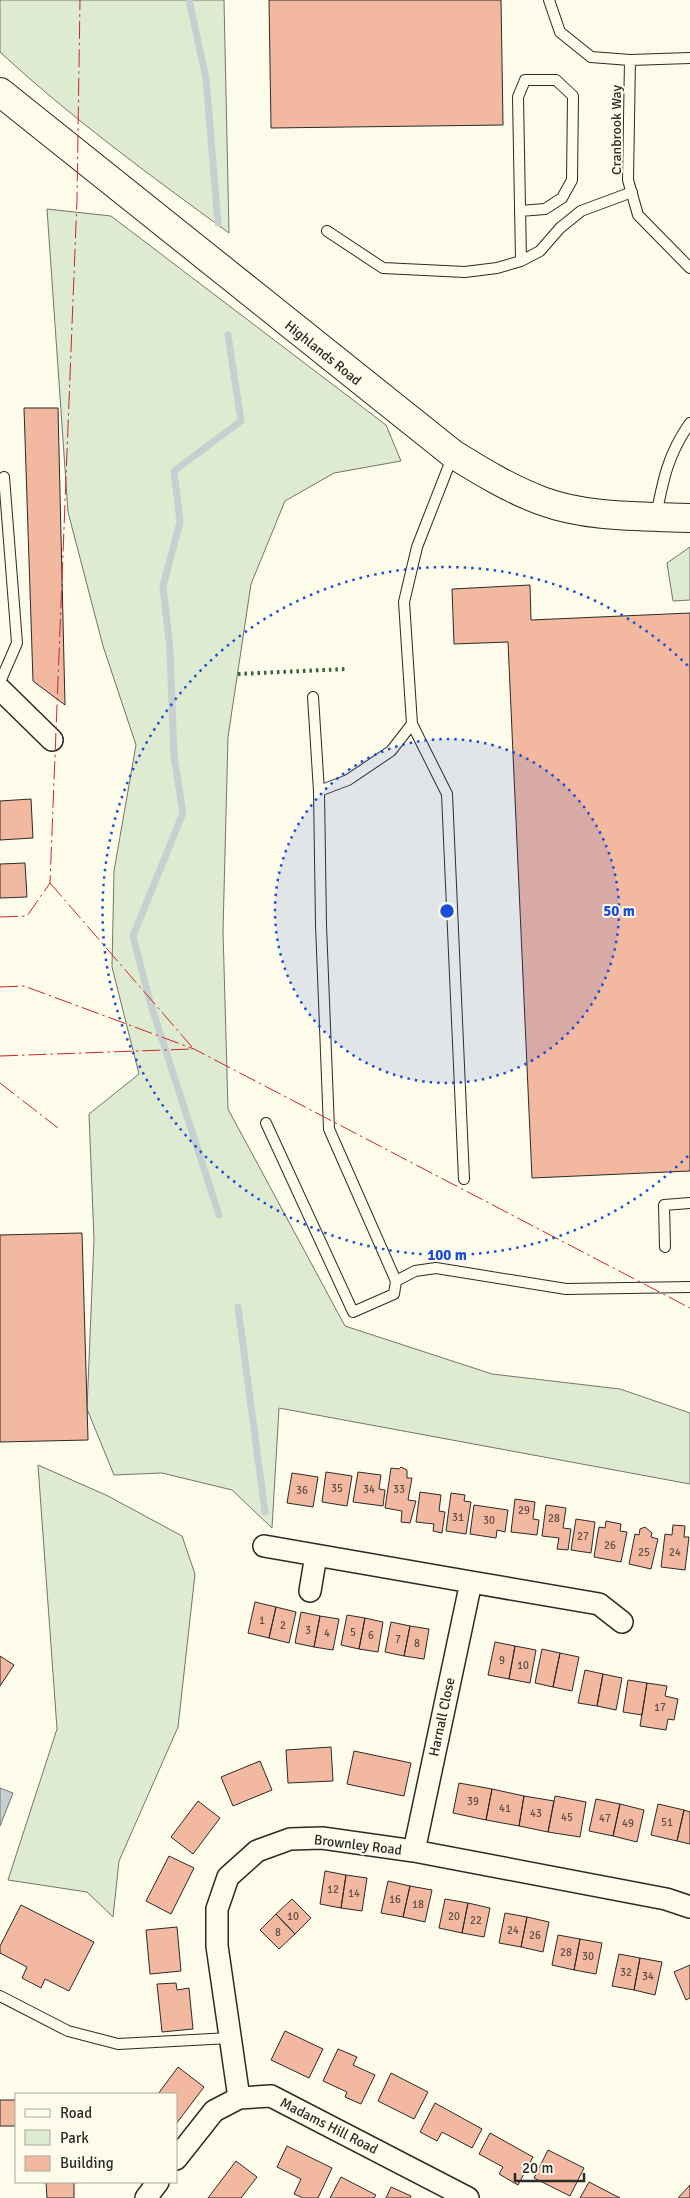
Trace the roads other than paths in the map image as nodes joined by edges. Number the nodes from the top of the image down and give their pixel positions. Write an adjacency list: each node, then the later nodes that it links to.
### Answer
1 (549, 0): 3 (lane)
2 (690, 58): 3 (lane)
3 (630, 60): 5 (lane, Cranbrook Way)
4 (0, 92): 11 (street, Highlands Road)
5 (632, 192): 8 (lane); 9 (lane, Cranbrook Way)
6 (520, 211): 6 (lane); 8 (lane)
7 (327, 231): 8 (lane)
8 (521, 261)
9 (690, 268)
10 (690, 424): 13 (lane)
11 (453, 454): 13 (street, Highlands Road); 18 (lane)
12 (4, 477): 15 (lane)
13 (656, 517): 14 (street, Highlands Road)
14 (690, 518)
15 (0, 682)
16 (0, 689): 19 (street)
17 (313, 697): 20 (lane)
18 (412, 724): 20 (lane); 22 (lane)
19 (52, 740)
20 (319, 791): 25 (lane)
21 (266, 1123): 25 (lane)
22 (464, 1179)
23 (690, 1203): 24 (lane)
24 (665, 1247)
25 (396, 1281): 26 (lane)
26 (690, 1287)
27 (264, 1546): 28 (street)
28 (316, 1556): 29 (street); 30 (street)
29 (471, 1582): 31 (street); 32 (street, Harnall Close)
30 (310, 1591)
31 (622, 1622)
32 (414, 1851): 33 (street, Brownley Road); 35 (street, Brownley Road)
33 (690, 1907)
34 (0, 1996): 35 (lane)
35 (230, 2038): 36 (street, Brownley Road)
36 (239, 2098): 37 (street, Madams Hill Road); 40 (street, Madams Hill Road)
37 (178, 2157)
38 (157, 2183): 39 (street)
39 (146, 2198)
40 (468, 2198)

